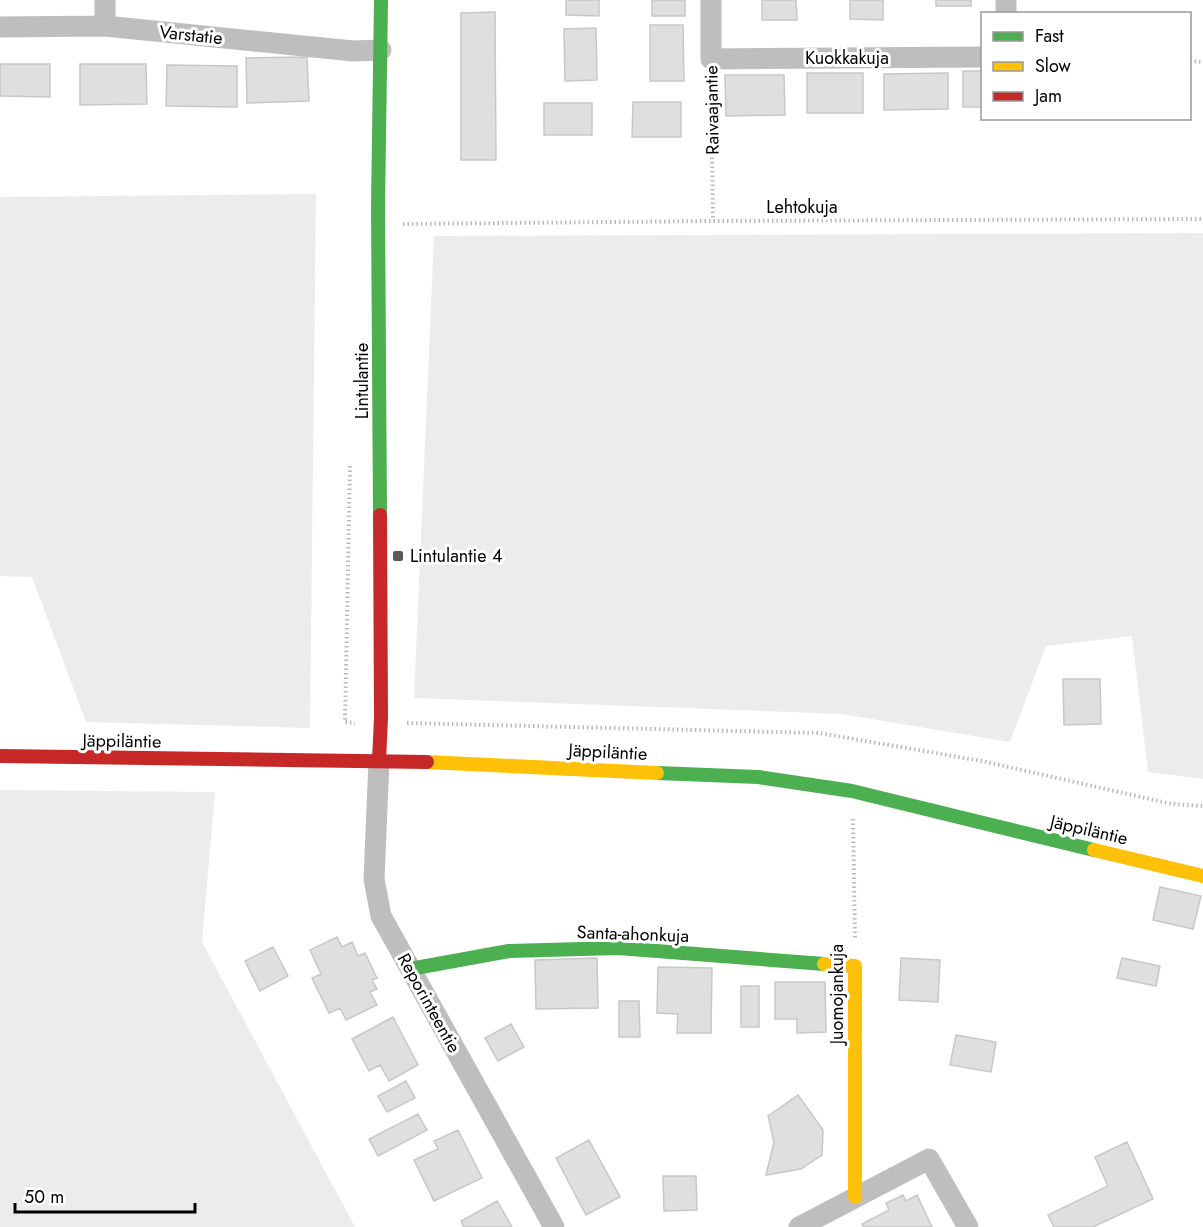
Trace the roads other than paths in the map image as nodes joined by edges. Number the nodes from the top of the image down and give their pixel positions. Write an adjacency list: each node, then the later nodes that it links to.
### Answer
1 (105, 0): 4 (street)
2 (381, 0): 6 (street, Lintulantie)
3 (711, 0): 8 (street, Raivaajantie)
4 (105, 26): 5 (street, Varstatie); 6 (street, Varstatie)
5 (0, 27)
6 (381, 50): 10 (street, Lintulantie)
7 (981, 57): 8 (street, Kuokkakuja)
8 (711, 59)
9 (0, 756): 10 (street, Jäppiläntie)
10 (380, 761): 11 (street, Jäppiläntie); 13 (street, Reporinteentie)
11 (1203, 876)
12 (855, 966): 13 (street, Santa-ahonkuja); 14 (street, Juomojankuja)
13 (410, 969): 15 (street, Reporinteentie)
14 (855, 1197): 16 (street); 17 (street)
15 (554, 1227)
16 (799, 1227)
17 (968, 1227)

